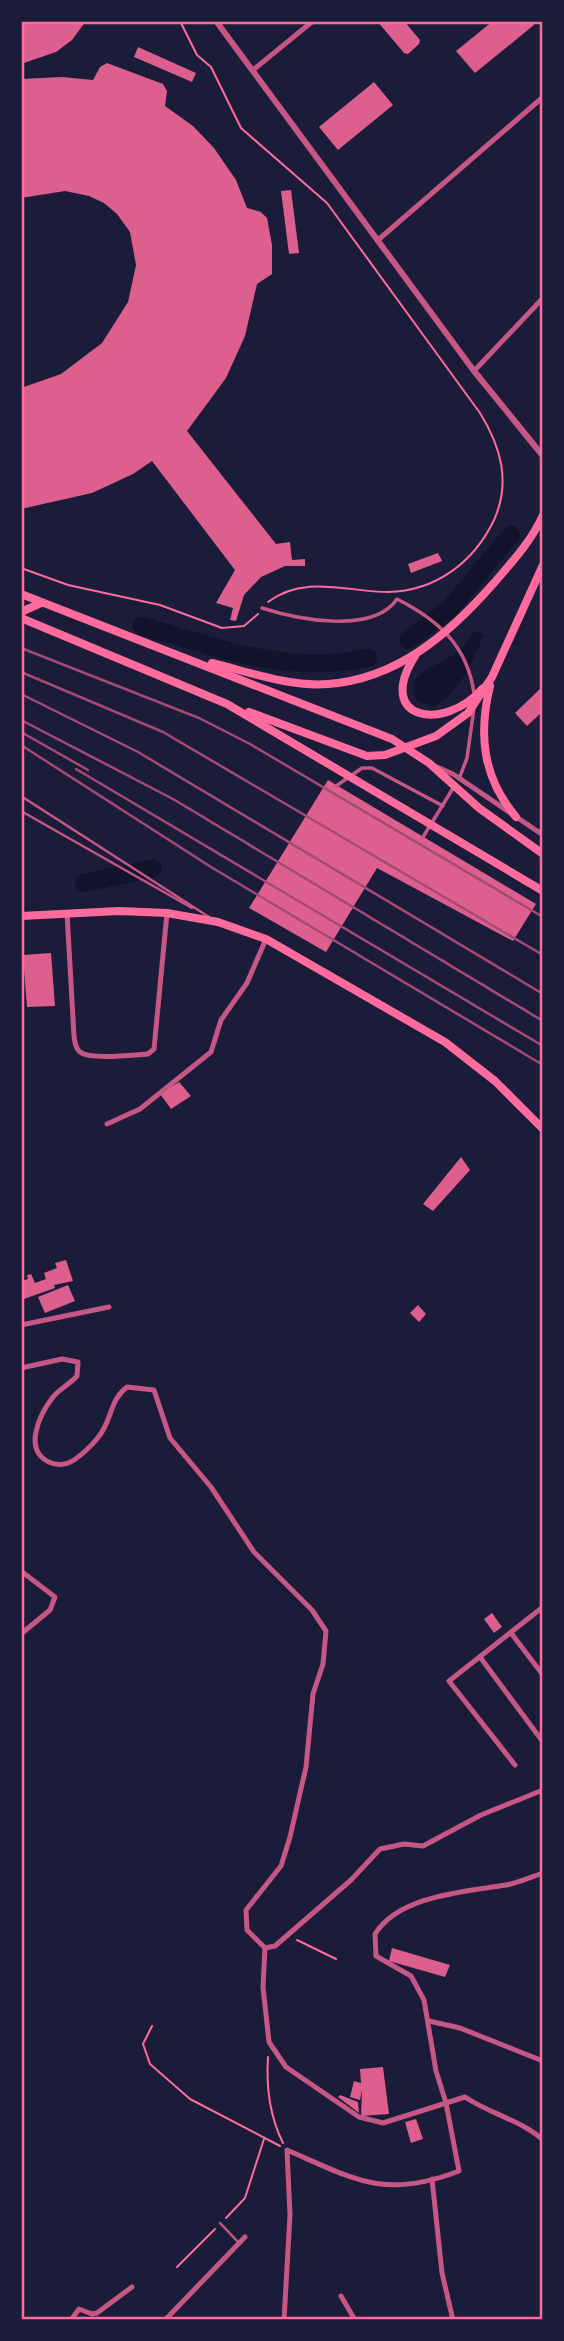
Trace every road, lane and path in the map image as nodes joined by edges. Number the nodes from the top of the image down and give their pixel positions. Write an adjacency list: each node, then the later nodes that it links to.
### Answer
1 (180, 21): 15 (path)
2 (216, 21): 4 (street)
3 (313, 21): 4 (street)
4 (254, 70): 6 (street)
5 (543, 97): 6 (street)
6 (378, 240): 8 (street)
7 (543, 298): 8 (street)
8 (474, 371): 9 (street)
9 (543, 456)
10 (543, 515): 18 (main road)
11 (543, 565): 20 (main road)
12 (21, 568): 15 (path)
13 (21, 594): 14 (main road)
14 (41, 603): 16 (main road); 19 (main road)
15 (262, 608): 26 (street)
16 (21, 612)
17 (21, 618): 21 (main road)
18 (416, 653): 19 (main road); 20 (main road)
19 (185, 657): 22 (main road)
20 (492, 677): 22 (main road); 28 (main road)
21 (227, 704): 22 (main road); 32 (main road)
22 (407, 748): 23 (main road)
23 (429, 763): 28 (street); 31 (main road)
24 (337, 786): 26 (street)
25 (21, 796): 36 (lane)
26 (443, 806): 30 (street)
27 (21, 811): 36 (lane)
28 (516, 817): 29 (street)
29 (543, 835)
30 (423, 837)
31 (543, 854)
32 (543, 891)
33 (67, 913): 34 (main road); 34 (street); 35 (main road)
34 (167, 913): 36 (main road)
35 (21, 916)
36 (218, 922): 37 (main road)
37 (266, 939): 38 (street); 39 (main road)
38 (107, 1124)
39 (543, 1129)
40 (109, 1307): 41 (street)
41 (21, 1325): 42 (street)
42 (21, 1348)
43 (21, 1368): 55 (street)
44 (21, 1571): 47 (street)
45 (542, 1611): 46 (street)
46 (511, 1633): 48 (street); 49 (street)
47 (21, 1634)
48 (480, 1657): 50 (street); 51 (street)
49 (543, 1675)
50 (543, 1742)
51 (515, 1765)
52 (543, 1790): 54 (street)
53 (543, 1873): 57 (street)
54 (286, 1934): 55 (street); 56 (path)
55 (265, 1948): 59 (street)
56 (336, 1959)
57 (429, 2021): 60 (street); 61 (street)
58 (152, 2026): 62 (path)
59 (269, 2042): 61 (street); 64 (path)
60 (543, 2061)
61 (446, 2103): 63 (street); 65 (street)
62 (264, 2138): 64 (path); 66 (path)
63 (543, 2140)
64 (287, 2150): 65 (street); 74 (street)
65 (432, 2179): 76 (street)
66 (220, 2223): 68 (lane); 69 (path)
67 (246, 2237): 68 (street)
68 (239, 2243): 73 (street)
69 (177, 2267)
70 (132, 2287): 72 (street)
71 (341, 2295): 75 (street)
72 (71, 2320)
73 (165, 2320)
74 (284, 2320)
75 (355, 2320)
76 (453, 2320)

